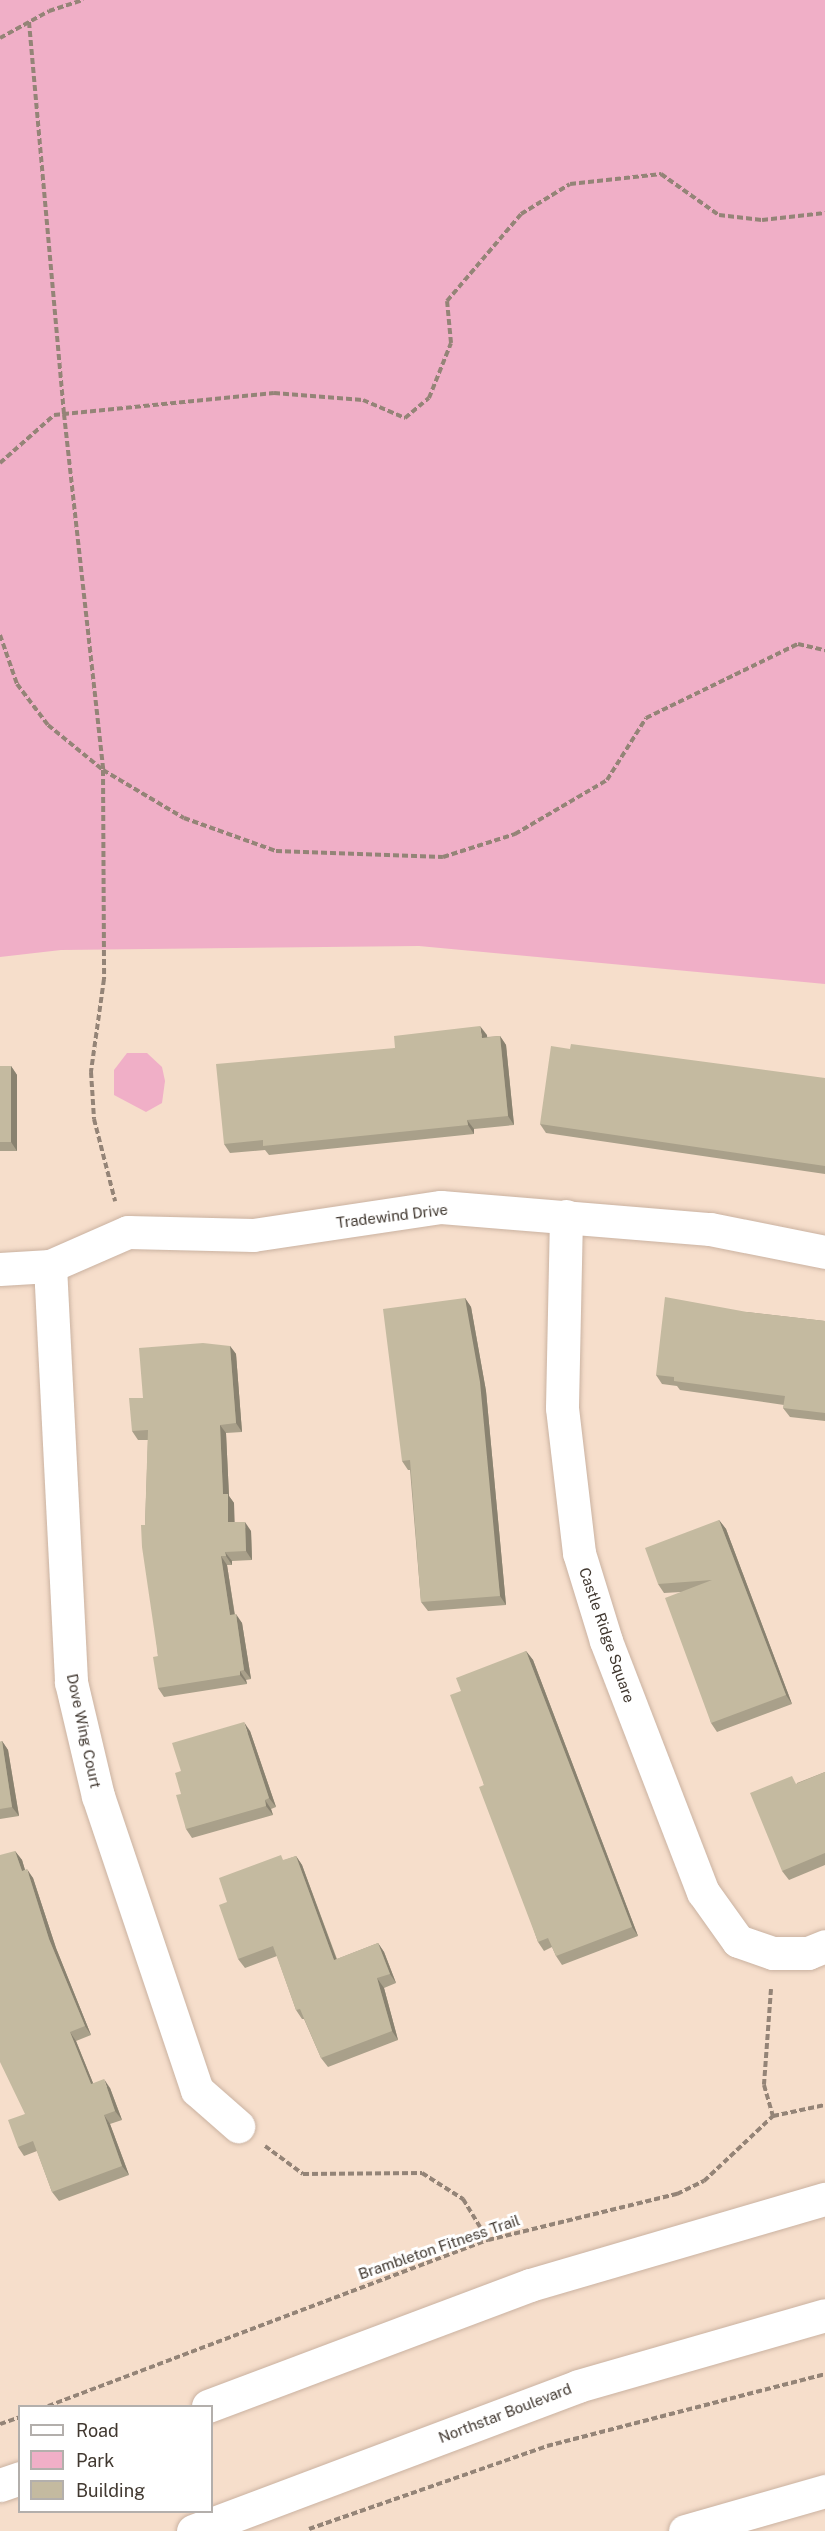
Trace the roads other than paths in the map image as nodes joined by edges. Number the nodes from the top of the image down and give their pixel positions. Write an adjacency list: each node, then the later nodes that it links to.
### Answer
1 (566, 1216): 2 (street, Tradewind Drive); 3 (street, Tradewind Drive); 5 (street, Castle Ridge Square)
2 (825, 1252)
3 (50, 1266): 4 (street, Tradewind Drive); 6 (street, Dove Wing Court)
4 (0, 1269)
5 (825, 1946)
6 (238, 2126)
7 (825, 2199): 9 (street)
8 (825, 2315): 13 (street, Northstar Boulevard)
9 (211, 2405)
10 (18, 2479): 11 (street)
11 (0, 2485)
12 (825, 2491): 14 (street)
13 (193, 2531)
14 (685, 2531)

